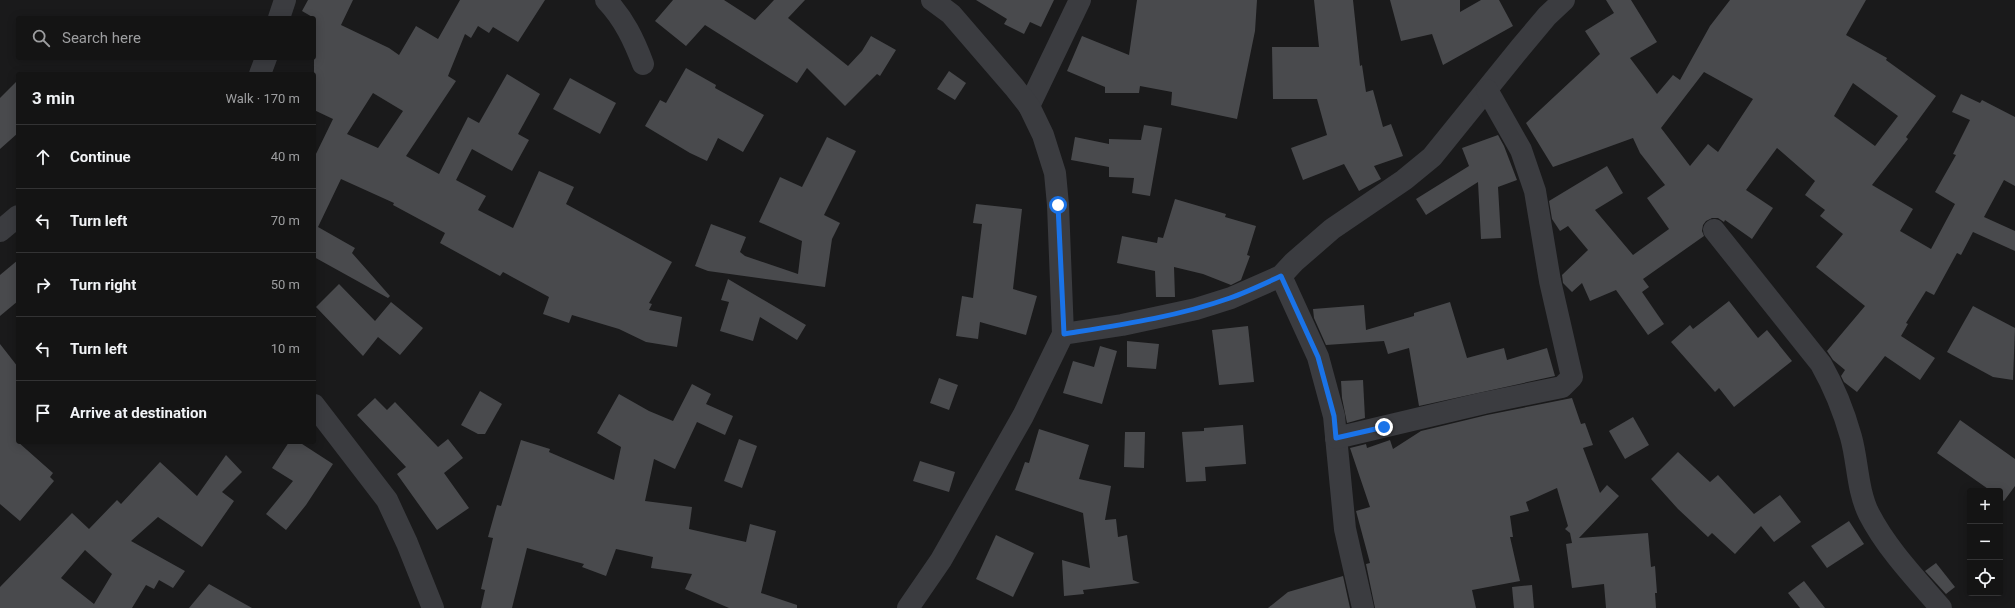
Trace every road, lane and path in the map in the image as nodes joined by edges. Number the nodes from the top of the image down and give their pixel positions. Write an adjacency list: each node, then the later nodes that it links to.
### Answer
1 (285, 0): 6 (street)
2 (606, 0): 8 (street)
3 (932, 0): 11 (street)
4 (1080, 0): 11 (street)
5 (1564, 0): 10 (street)
6 (280, 16)
7 (265, 60): 9 (street)
8 (643, 64)
9 (261, 72)
10 (1487, 90): 15 (street); 18 (street)
11 (1029, 106): 16 (street)
12 (16, 218): 14 (street)
13 (1714, 230): 22 (street)
14 (0, 232)
15 (1281, 276): 16 (street); 18 (street)
16 (1064, 334): 20 (street)
17 (316, 408): 19 (street)
18 (1336, 438): 21 (street)
19 (433, 608)
20 (908, 608)
21 (1363, 608)
22 (1941, 608)

